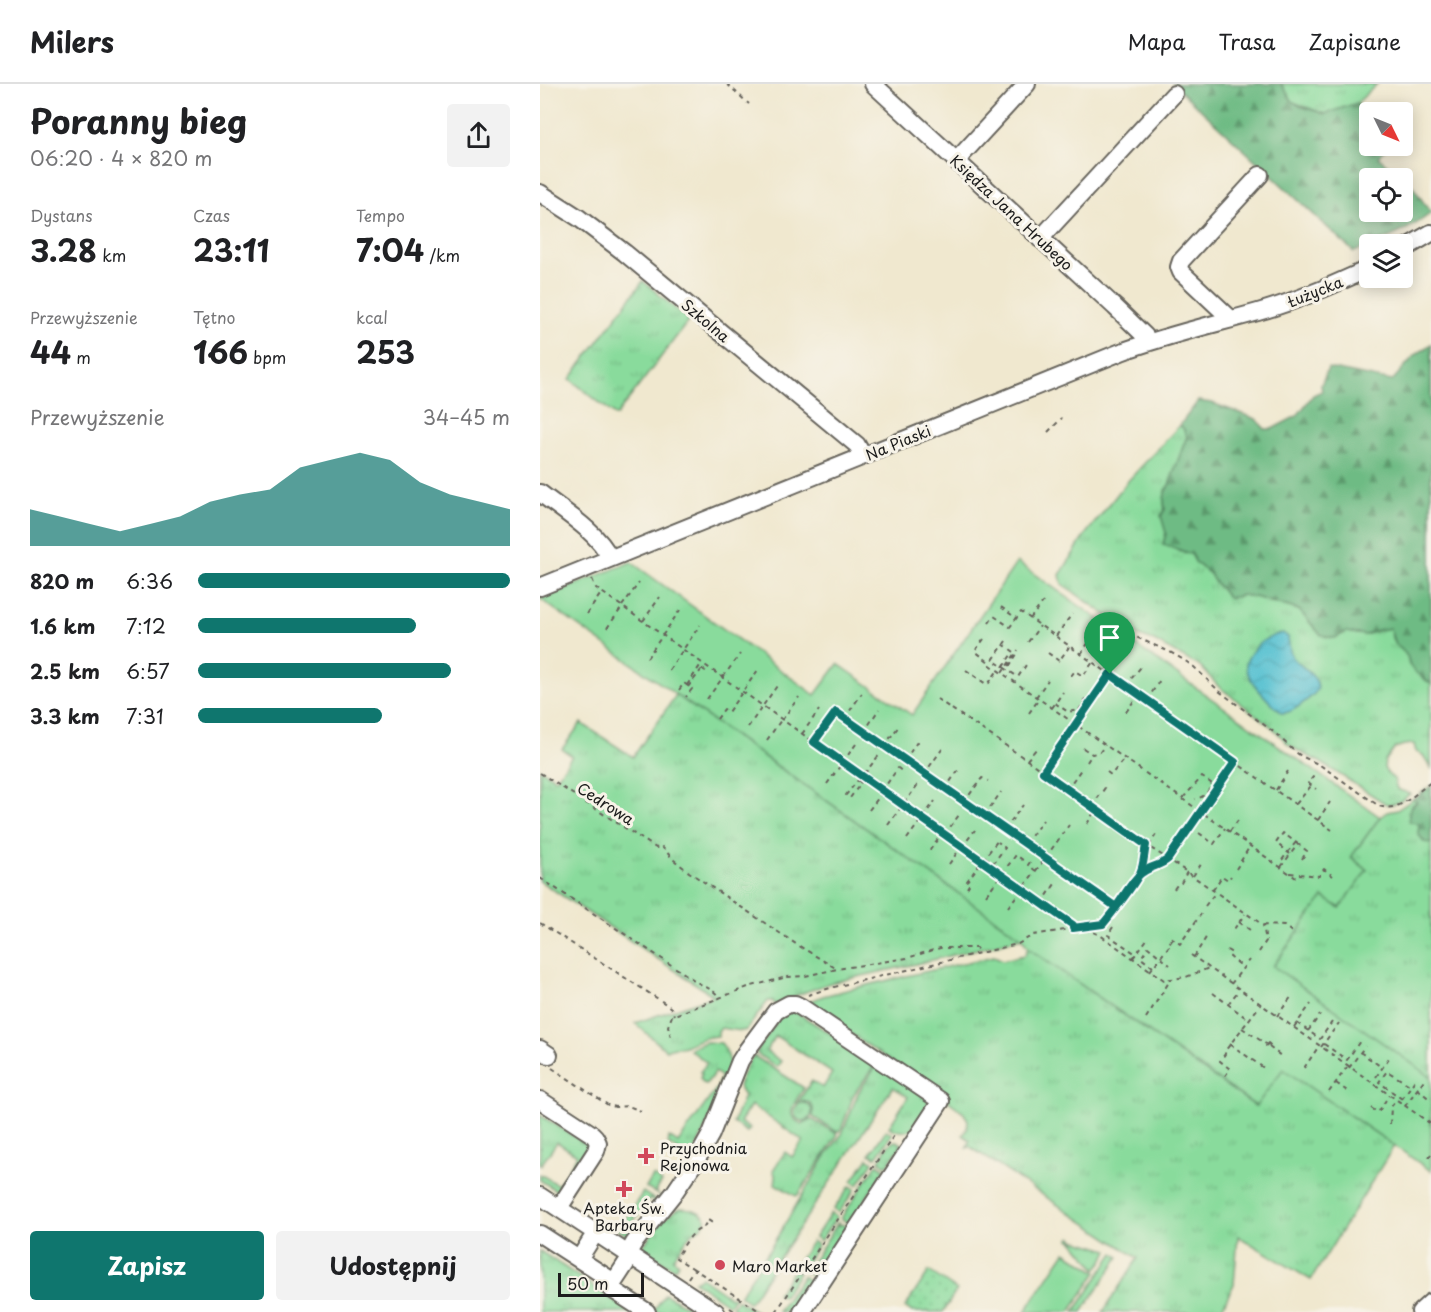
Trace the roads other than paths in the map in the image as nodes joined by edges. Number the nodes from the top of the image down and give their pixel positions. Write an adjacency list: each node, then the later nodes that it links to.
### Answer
1 (874, 84): 4 (street, Księdza Jana Hrubego)
2 (1027, 84): 4 (street)
3 (1174, 94): 8 (street)
4 (956, 161): 8 (street, Księdza Jana Hrubego)
5 (1260, 175): 12 (street)
6 (540, 193): 14 (street, Szkolna)
7 (1431, 233): 9 (street)
8 (1040, 239): 13 (street, Księdza Jana Hrubego)
9 (1413, 244)
10 (1359, 273): 11 (street, Łużycka)
11 (1260, 311): 12 (street, Na Piaski)
12 (1231, 319): 13 (street, Na Piaski)
13 (1149, 341): 14 (street, Na Piaski)
14 (863, 456): 16 (street, Na Piaski)
15 (540, 493): 16 (street)
16 (610, 558): 17 (street, Na Piaski)
17 (540, 586)
18 (540, 1100): 20 (street)
19 (540, 1196): 20 (street)
20 (559, 1208): 21 (street)
21 (596, 1232): 23 (street); 24 (street)
22 (540, 1234): 24 (street)
23 (629, 1254): 25 (street); 28 (street); 29 (street)
24 (579, 1259): 25 (street)
25 (614, 1282): 27 (street)
26 (1431, 1302): 30 (street)
27 (647, 1312)
28 (716, 1312)
29 (802, 1312)
30 (1420, 1312)

